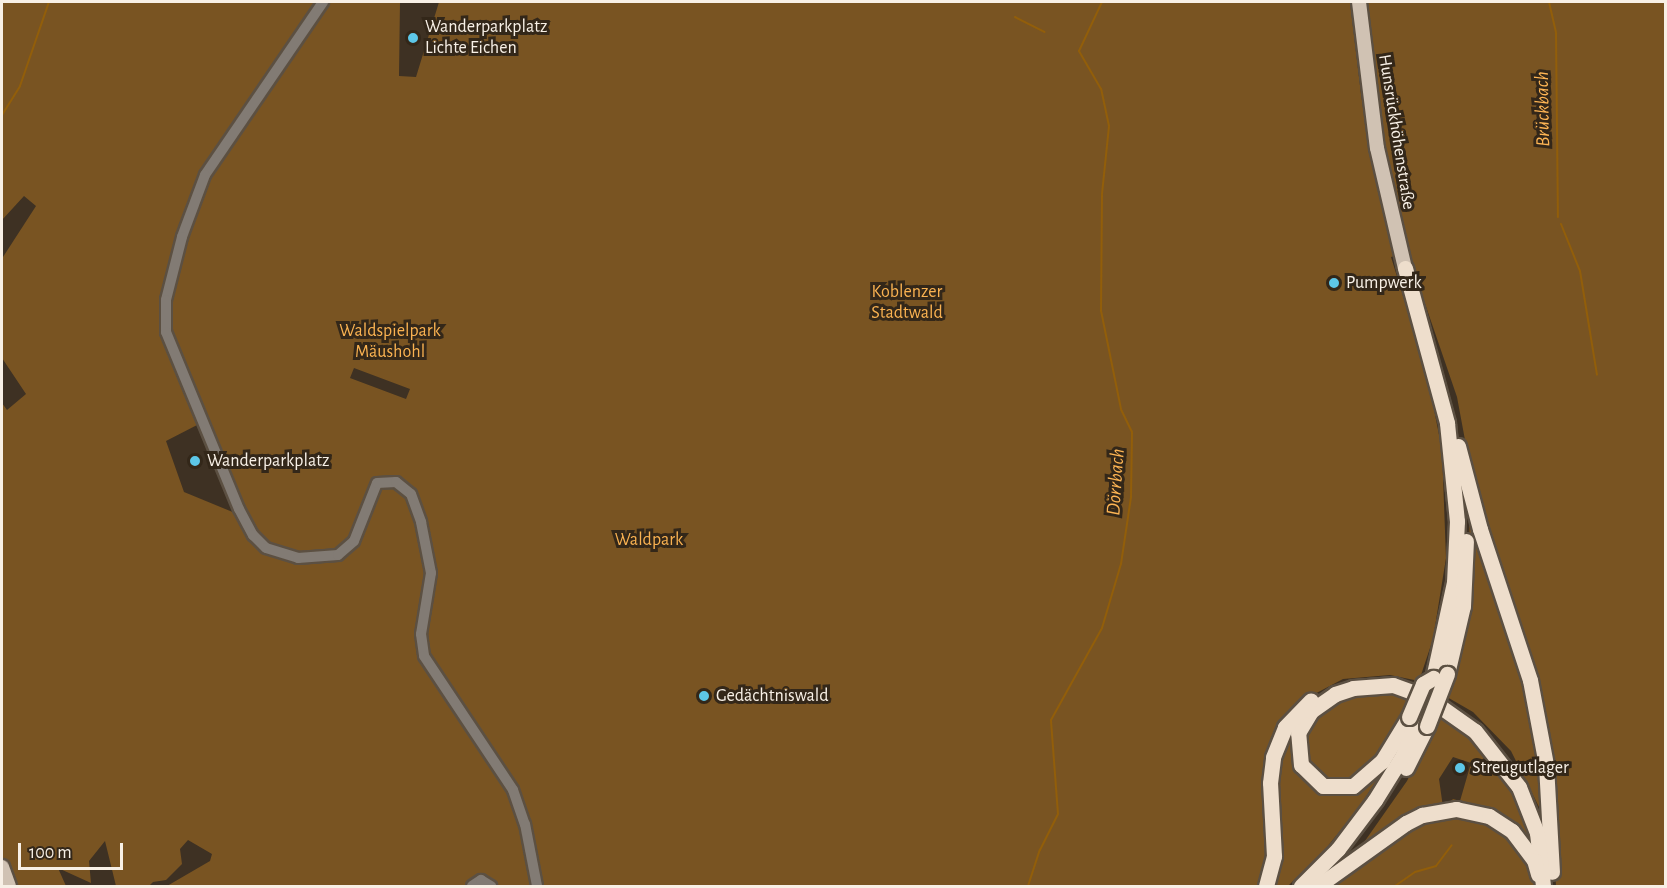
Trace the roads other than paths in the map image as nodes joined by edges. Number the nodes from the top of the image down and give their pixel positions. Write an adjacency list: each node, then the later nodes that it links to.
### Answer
1 (323, 2): 11 (street)
2 (1359, 2): 3 (main road, Hunsrückhöhenstraße)
3 (1405, 268): 4 (highway); 5 (highway)
4 (1458, 446): 5 (highway); 16 (highway)
5 (1438, 674): 6 (highway)
6 (1417, 721): 13 (highway); 14 (highway); 15 (highway)
7 (2, 867): 8 (main road)
8 (9, 886)
9 (472, 886): 10 (street)
10 (491, 886)
11 (537, 886)
12 (1266, 886): 16 (highway)
13 (1301, 886)
14 (1316, 886): 15 (highway)
15 (1541, 886)
16 (1551, 886)

